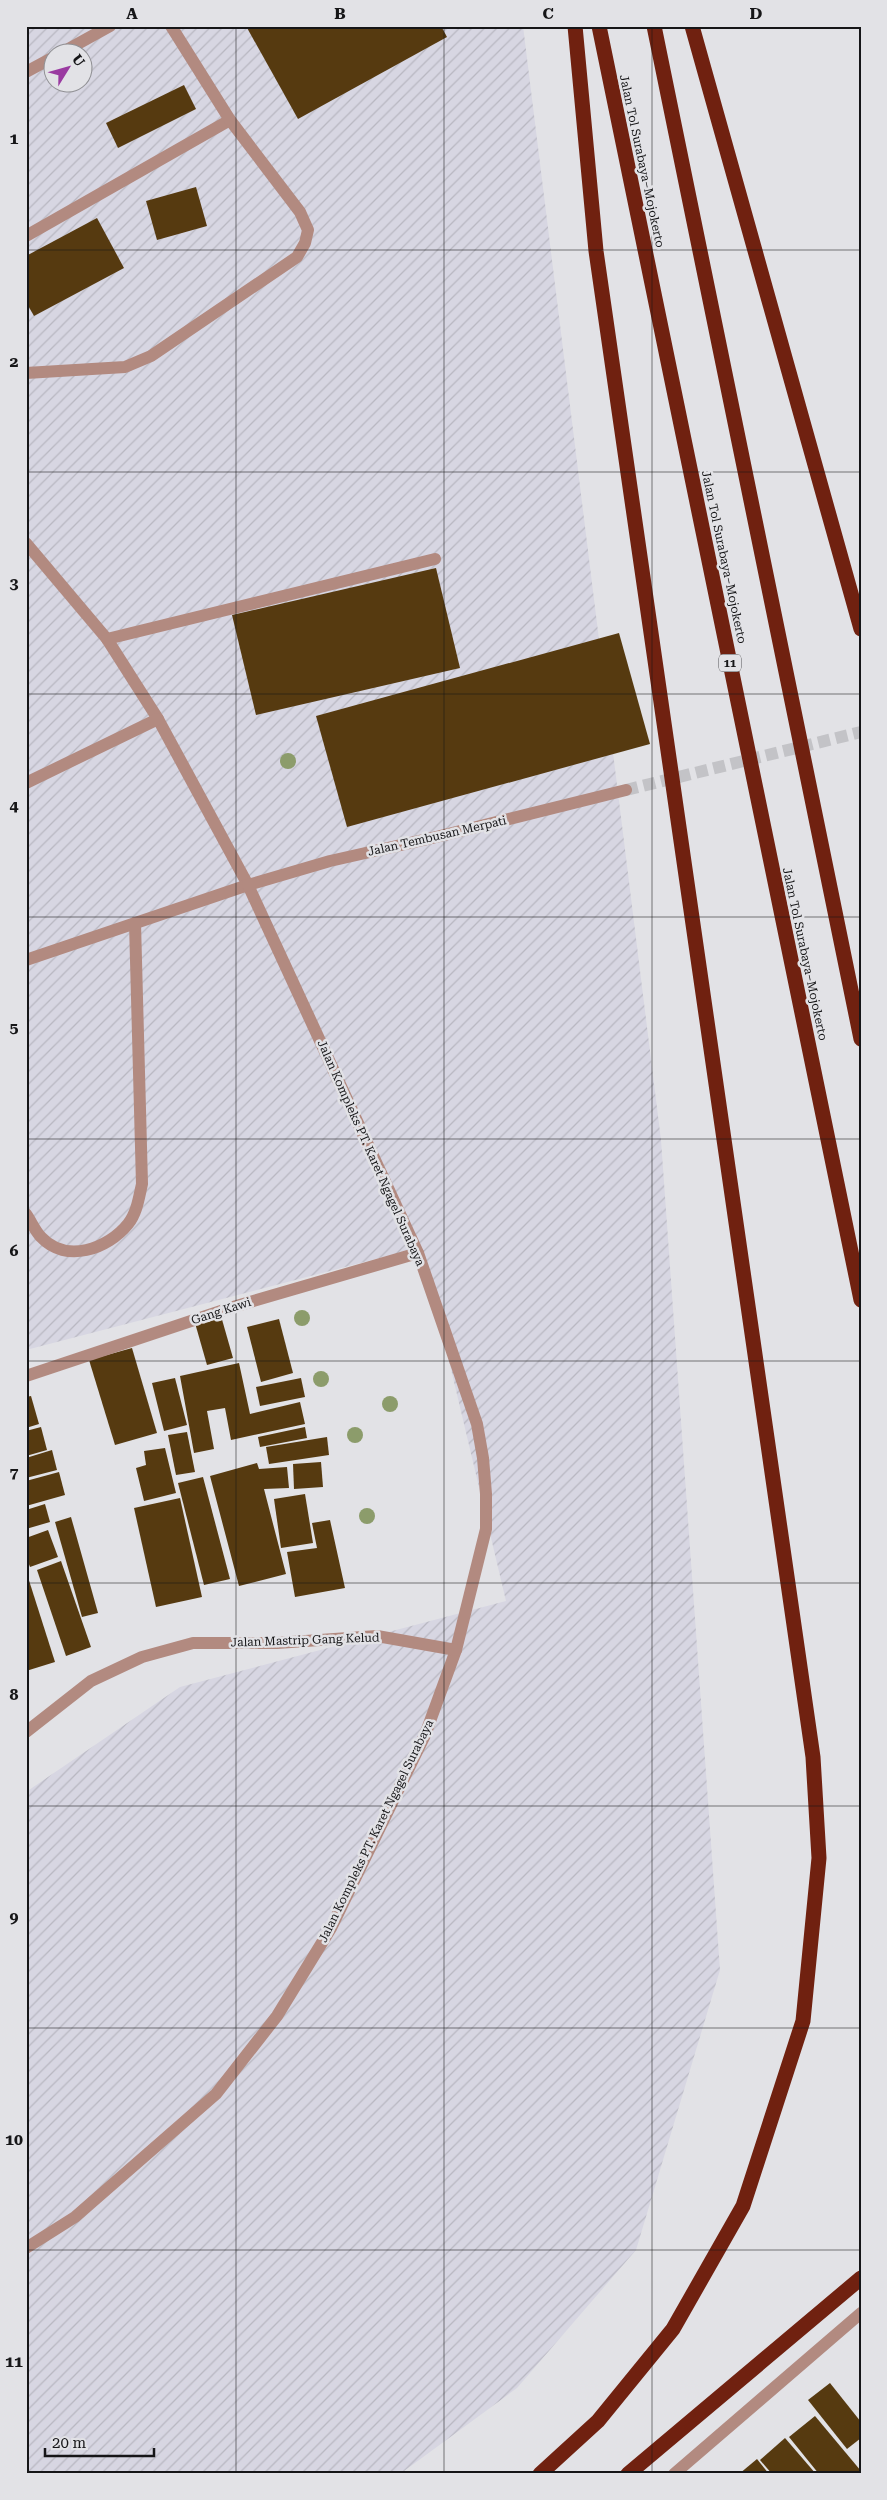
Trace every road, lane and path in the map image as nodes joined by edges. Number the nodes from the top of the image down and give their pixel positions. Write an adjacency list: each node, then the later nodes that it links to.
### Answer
1 (110, 26): 7 (street)
2 (171, 26): 10 (street)
3 (575, 26): 33 (highway)
4 (599, 26): 26 (highway, Jalan Tol Surabaya–Mojokerto / 11)
5 (654, 26): 23 (highway)
6 (692, 26): 15 (highway)
7 (81, 42)
8 (42, 63): 9 (street)
9 (26, 72)
10 (230, 120): 11 (street); 12 (street)
11 (26, 236)
12 (26, 373)
13 (26, 543): 16 (street, Jalan Kompleks PT. Karet Ngagel Surabaya)
14 (435, 559): 16 (street)
15 (861, 629)
16 (107, 638): 17 (street, Jalan Kompleks PT. Karet Ngagel Surabaya)
17 (158, 719): 18 (street); 20 (street, Jalan Kompleks PT. Karet Ngagel Surabaya)
18 (26, 783)
19 (626, 790): 20 (street, Jalan Tembusan Merpati)
20 (248, 884): 21 (street, Jalan Tembusan Merpati); 25 (street, Jalan Kompleks PT. Karet Ngagel Surabaya)
21 (135, 923): 22 (street, Jalan Tembusan Merpati); 24 (street)
22 (26, 960)
23 (861, 1039)
24 (26, 1214)
25 (418, 1252): 27 (street, Gang Kawi); 28 (street, Jalan Kompleks PT. Karet Ngagel Surabaya)
26 (861, 1300)
27 (26, 1376)
28 (456, 1650): 29 (street, Jalan Mastrip Gang Kelud); 30 (street, Jalan Kompleks PT. Karet Ngagel Surabaya)
29 (26, 1732)
30 (26, 2248)
31 (861, 2278): 34 (highway)
32 (861, 2313): 35 (street)
33 (540, 2474)
34 (628, 2474)
35 (674, 2474)

